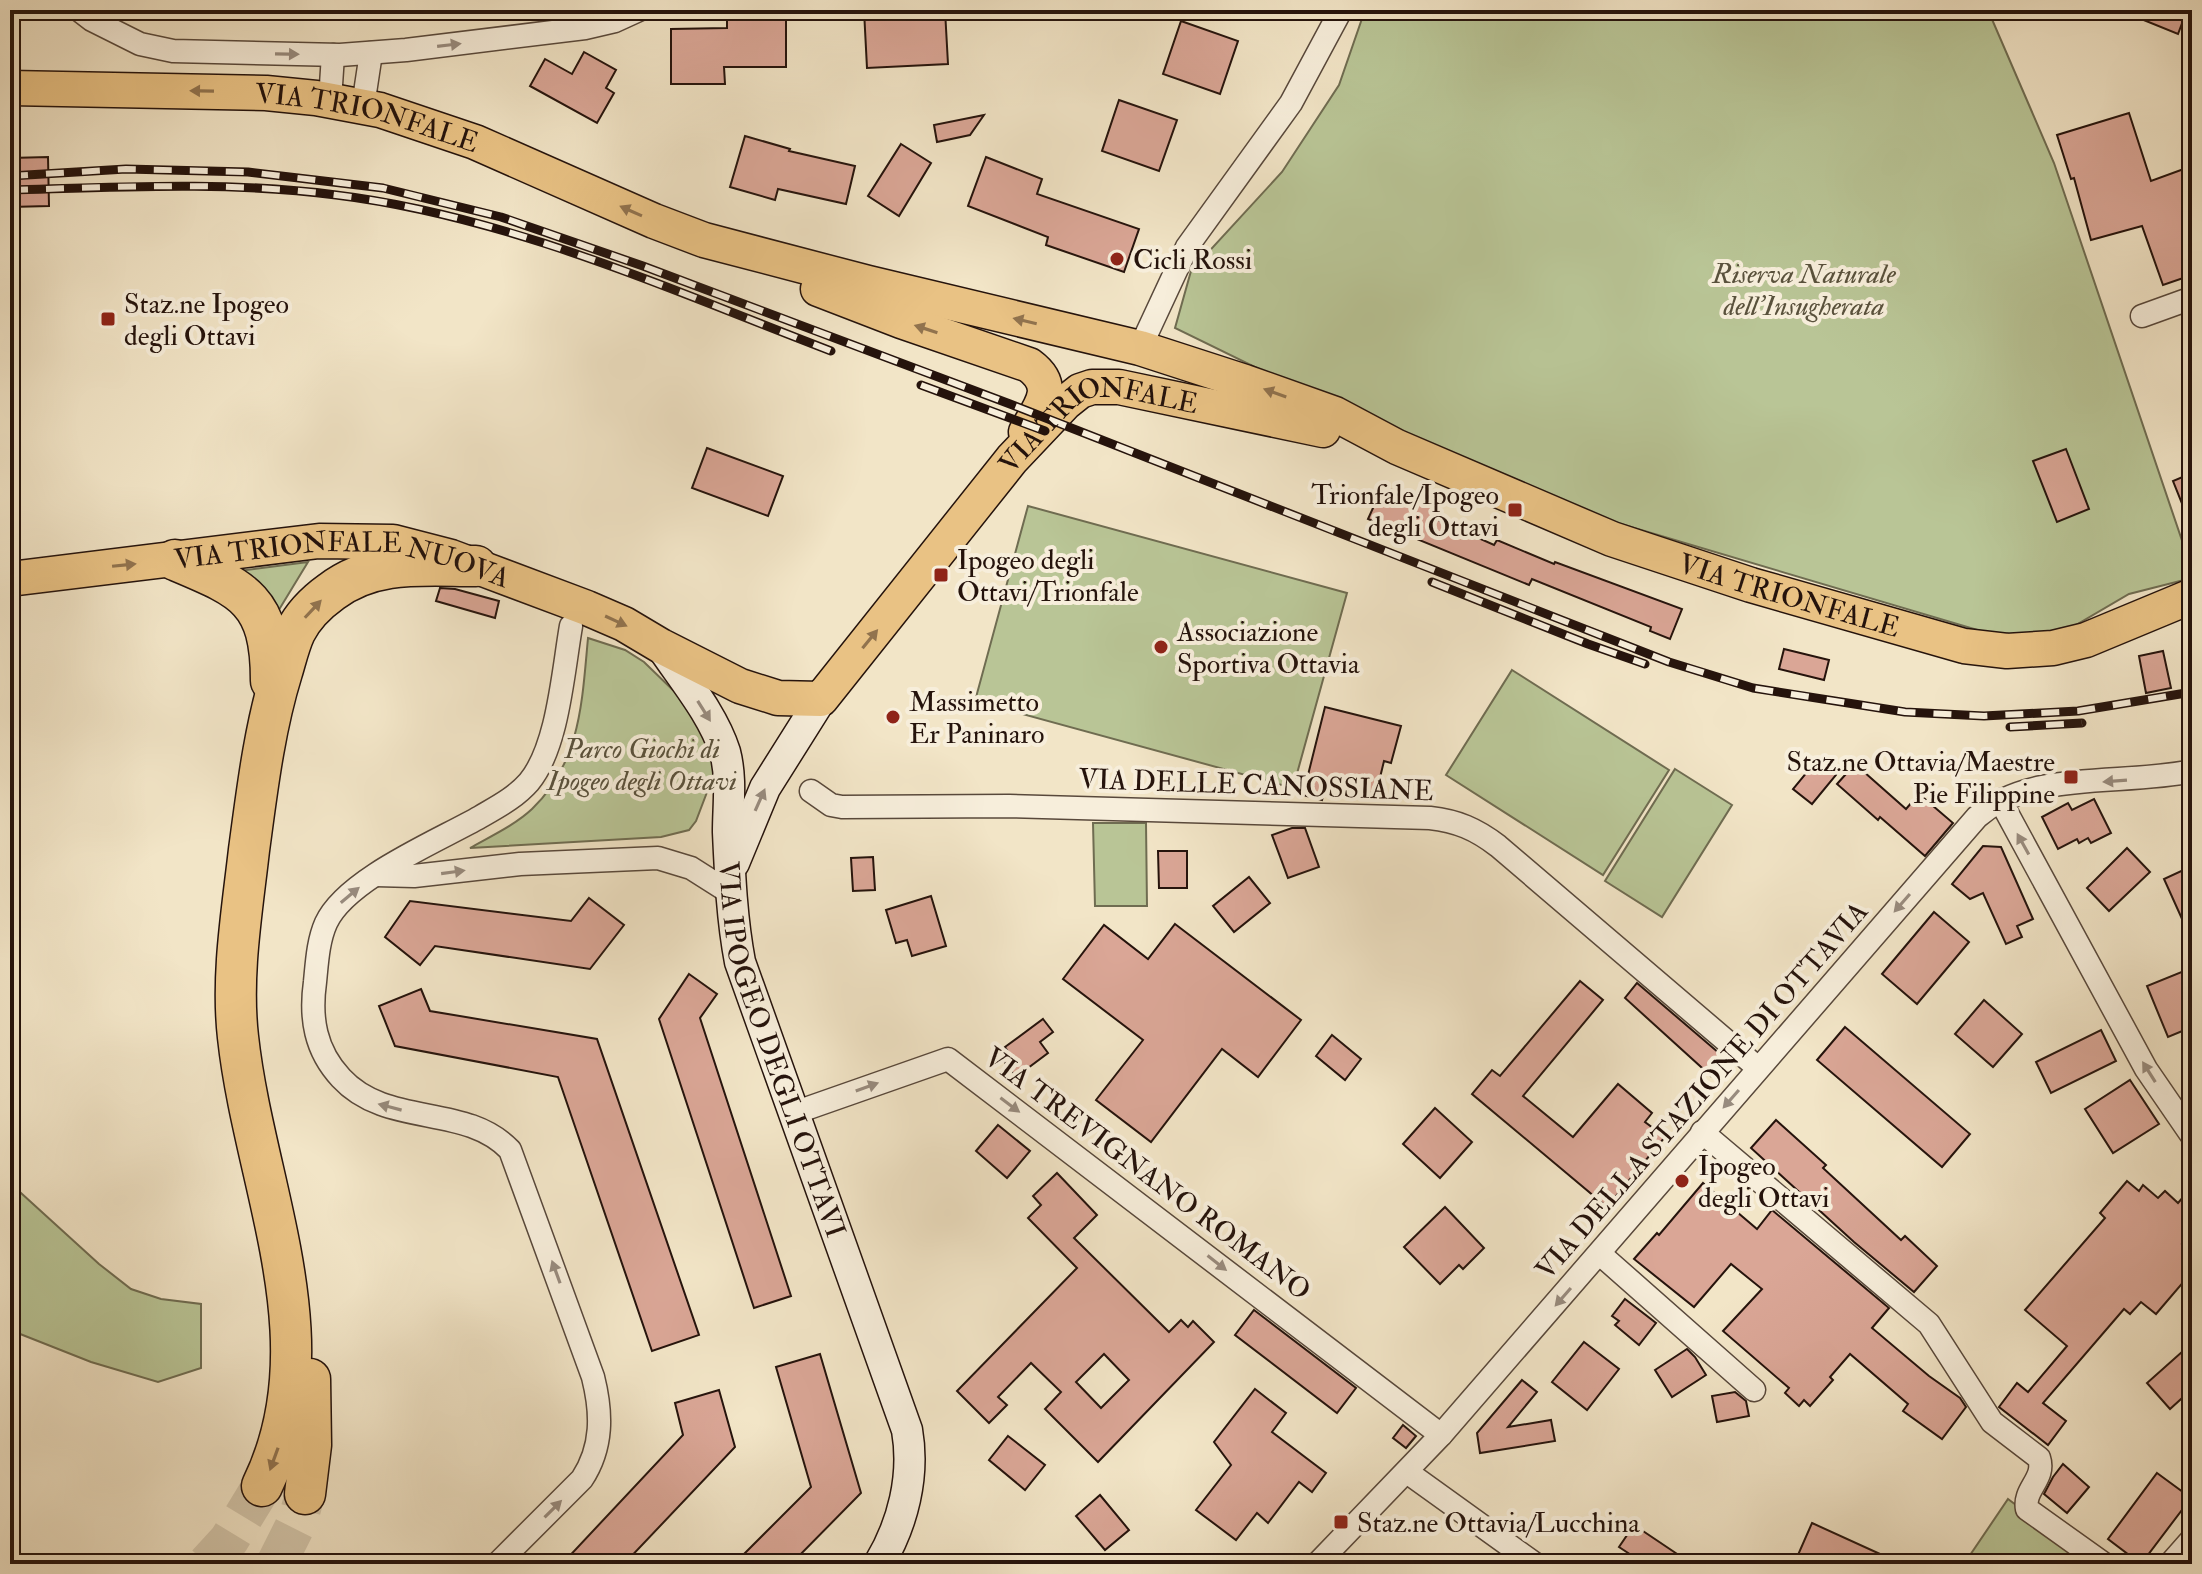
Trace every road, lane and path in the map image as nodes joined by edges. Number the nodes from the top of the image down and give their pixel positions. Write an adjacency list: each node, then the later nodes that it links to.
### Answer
1 (79, 10): 5 (street, one-way to 5)
2 (639, 10): 4 (street, one-way to 2)
3 (1341, 10): 12 (street)
4 (371, 53): 5 (street); 8 (street)
5 (333, 55): 7 (street)
6 (10, 88): 7 (main road, VIA TRIONFALE, one-way to 6)
7 (330, 100): 8 (main road, VIA TRIONFALE)
8 (363, 106): 9 (main road, VIA TRIONFALE, one-way to 8)
9 (704, 240): 12 (main road, VIA TRIONFALE, one-way to 9); 14 (main road, VIA TRIONFALE, one-way to 9)
10 (2192, 298): 11 (street)
11 (2142, 316)
12 (1140, 348): 13 (main road, VIA TRIONFALE, one-way to 12)
13 (1397, 447): 14 (main road, VIA TRIONFALE); 18 (main road, VIA TRIONFALE)
14 (1012, 459): 21 (main road, VIA IPOGEO DEGLI OTTAVI, one-way to 14)
15 (175, 560): 16 (main road, VIA TRIONFALE NUOVA); 17 (main road, VIA TRIONFALE NUOVA, one-way to 15); 22 (highway)
16 (476, 566): 20 (main road, VIA TRIONFALE NUOVA, one-way to 20); 22 (highway, one-way to 16)
17 (10, 579)
18 (2192, 596)
19 (571, 626): 26 (street)
20 (661, 646): 21 (main road, VIA TRIONFALE NUOVA); 27 (street, VIA TRIONFALE NUOVA, one-way to 27)
21 (821, 699): 27 (street, VIA IPOGEO DEGLI OTTAVI, one-way to 21)
22 (271, 705): 33 (highway)
23 (2192, 771): 25 (street, VIA DELLA STAZIONE DI OTTAVIA, one-way to 25)
24 (811, 791): 28 (street, VIA DELLE CANOSSIANE)
25 (2000, 800): 28 (street, VIA DELLA STAZIONE DI OTTAVIA, one-way to 28); 31 (street, one-way to 25)
26 (375, 875): 27 (street, one-way to 27); 40 (street, one-way to 26)
27 (731, 883): 29 (street, VIA IPOGEO DEGLI OTTAVI)
28 (1758, 1068): 30 (street, VIA DELLA STAZIONE DI OTTAVIA, one-way to 30)
29 (794, 1113): 35 (street, VIA TREVIGNANO ROMANO, one-way to 35); 41 (street, VIA IPOGEO DEGLI OTTAVI)
30 (1702, 1132): 32 (street, VIA DELLA STAZIONE DI OTTAVIA); 44 (street)
31 (2192, 1136)
32 (1600, 1254): 34 (street); 35 (street, VIA DELLA STAZIONE DI OTTAVIA, one-way to 35)
33 (285, 1271): 37 (highway, one-way to 37); 38 (highway)
34 (1754, 1390)
35 (1441, 1435): 36 (street, VIA DELLA STAZIONE DI OTTAVIA)
36 (1407, 1472): 42 (street, VIA DELLA STAZIONE DI OTTAVIA); 43 (street)
37 (262, 1486)
38 (305, 1494)
39 (2192, 1539): 45 (street)
40 (497, 1564)
41 (879, 1564)
42 (1317, 1564)
43 (1535, 1564)
44 (2104, 1564)
45 (2170, 1564)

